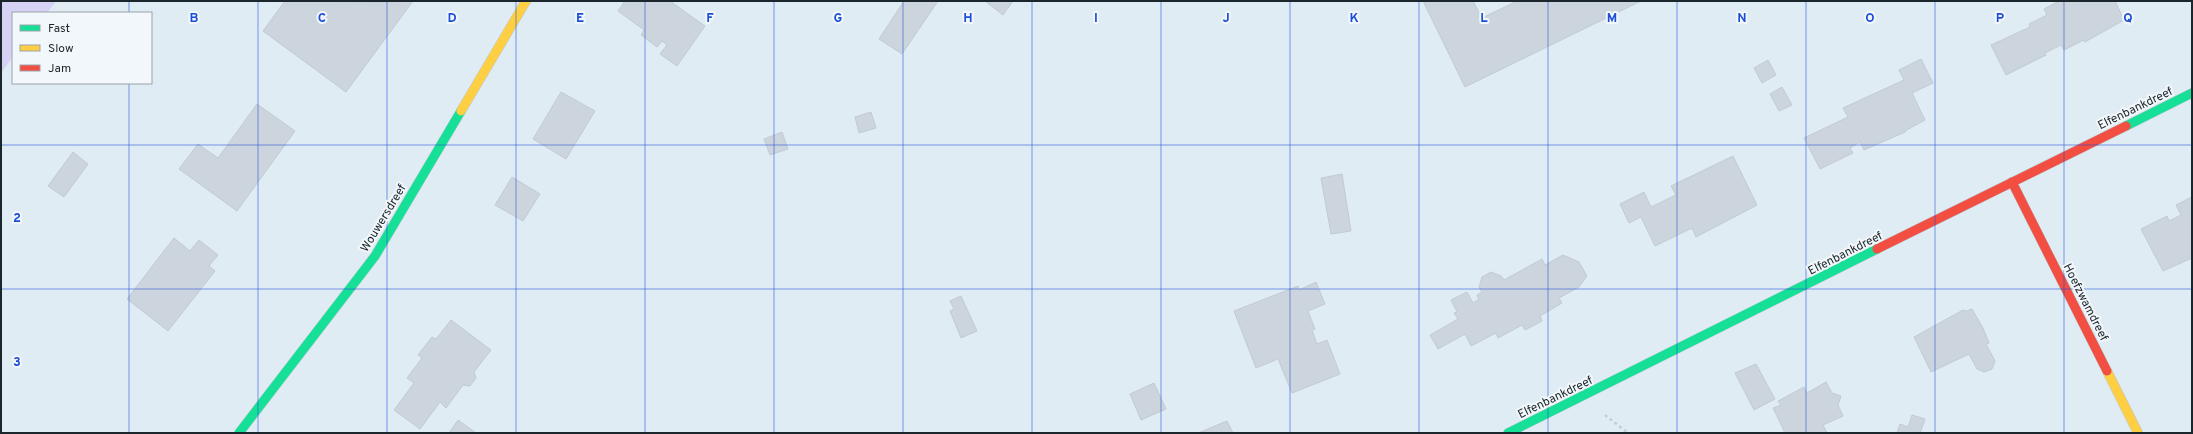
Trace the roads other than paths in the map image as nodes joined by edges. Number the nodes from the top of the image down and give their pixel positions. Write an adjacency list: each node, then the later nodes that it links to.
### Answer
1 (526, 1): 4 (street, Wouwersdreef)
2 (2192, 93): 3 (street, Elfenbankdreef)
3 (2012, 182): 5 (street, Elfenbankdreef); 6 (street, Hoefzwamdreef)
4 (239, 433)
5 (1508, 433)
6 (2138, 433)

